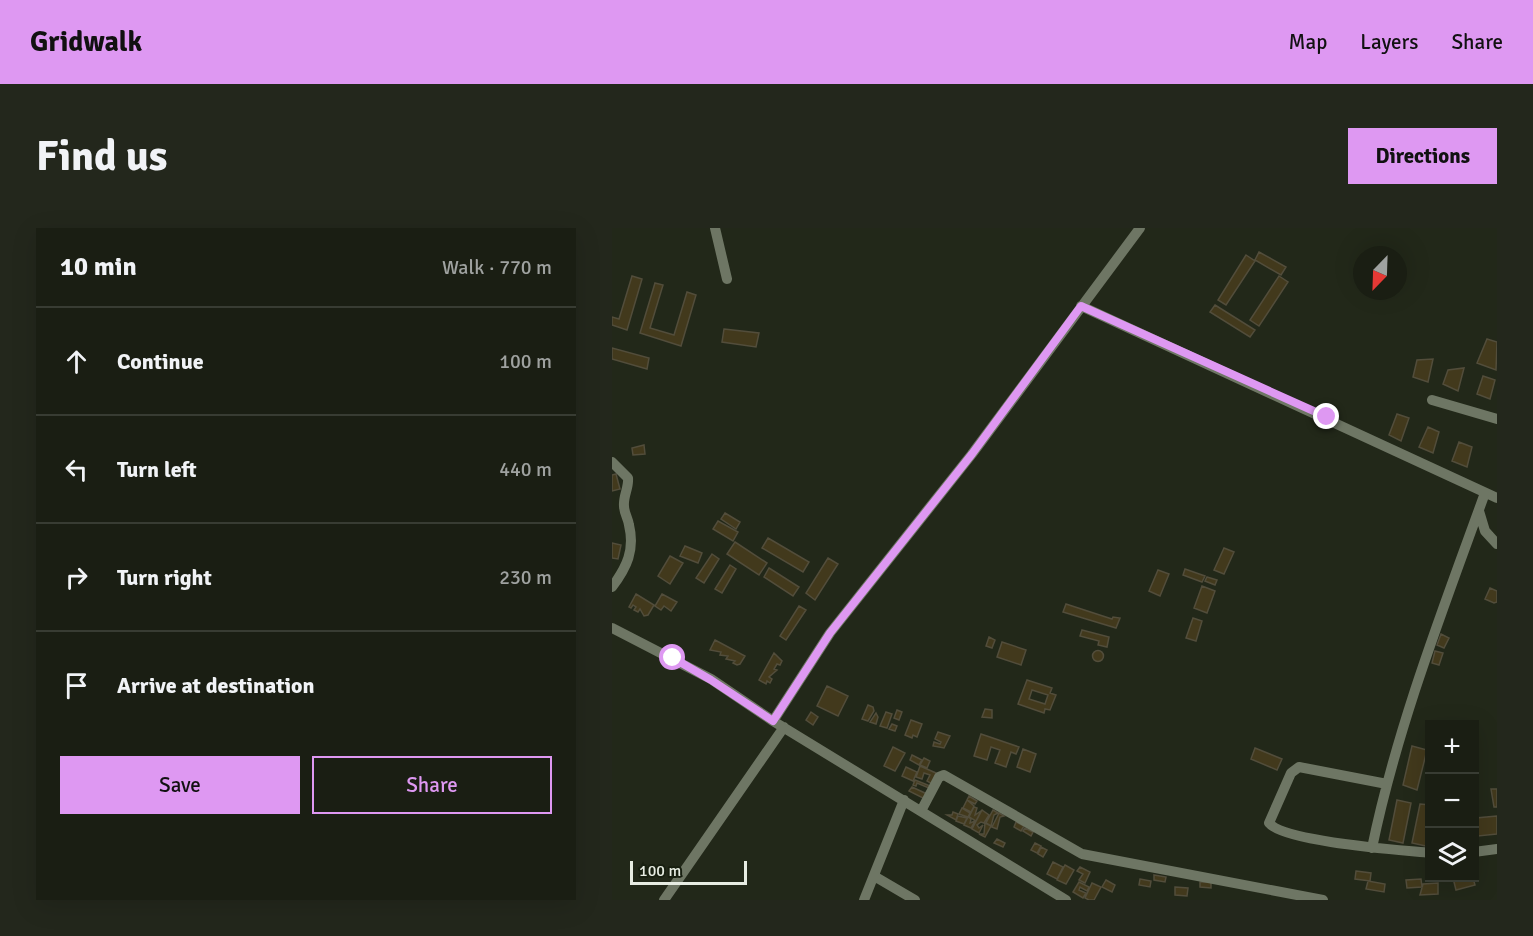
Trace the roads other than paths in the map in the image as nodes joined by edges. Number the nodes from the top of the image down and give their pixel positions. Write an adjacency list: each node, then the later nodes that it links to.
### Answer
1 (715, 228): 3 (street)
2 (1140, 228): 4 (street)
3 (727, 279)
4 (1081, 306): 8 (street); 14 (street)
5 (1432, 400): 6 (street)
6 (1497, 419)
7 (612, 462): 12 (street)
8 (1485, 493): 9 (street); 10 (street)
9 (1497, 498)
10 (1479, 511): 11 (street); 16 (street)
11 (1497, 544)
12 (612, 587)
13 (612, 628): 14 (street)
14 (773, 721): 15 (street)
15 (784, 727): 17 (street); 24 (street)
16 (1387, 784): 19 (street); 19 (street)
17 (904, 800): 18 (street); 23 (street)
18 (921, 811): 27 (street); 28 (street)
19 (1372, 848): 22 (street)
20 (1497, 849): 21 (street)
21 (1479, 851)
22 (1425, 853)
23 (873, 876): 25 (street); 26 (street)
24 (664, 900)
25 (864, 900)
26 (915, 900)
27 (1065, 900)
28 (1323, 900)

